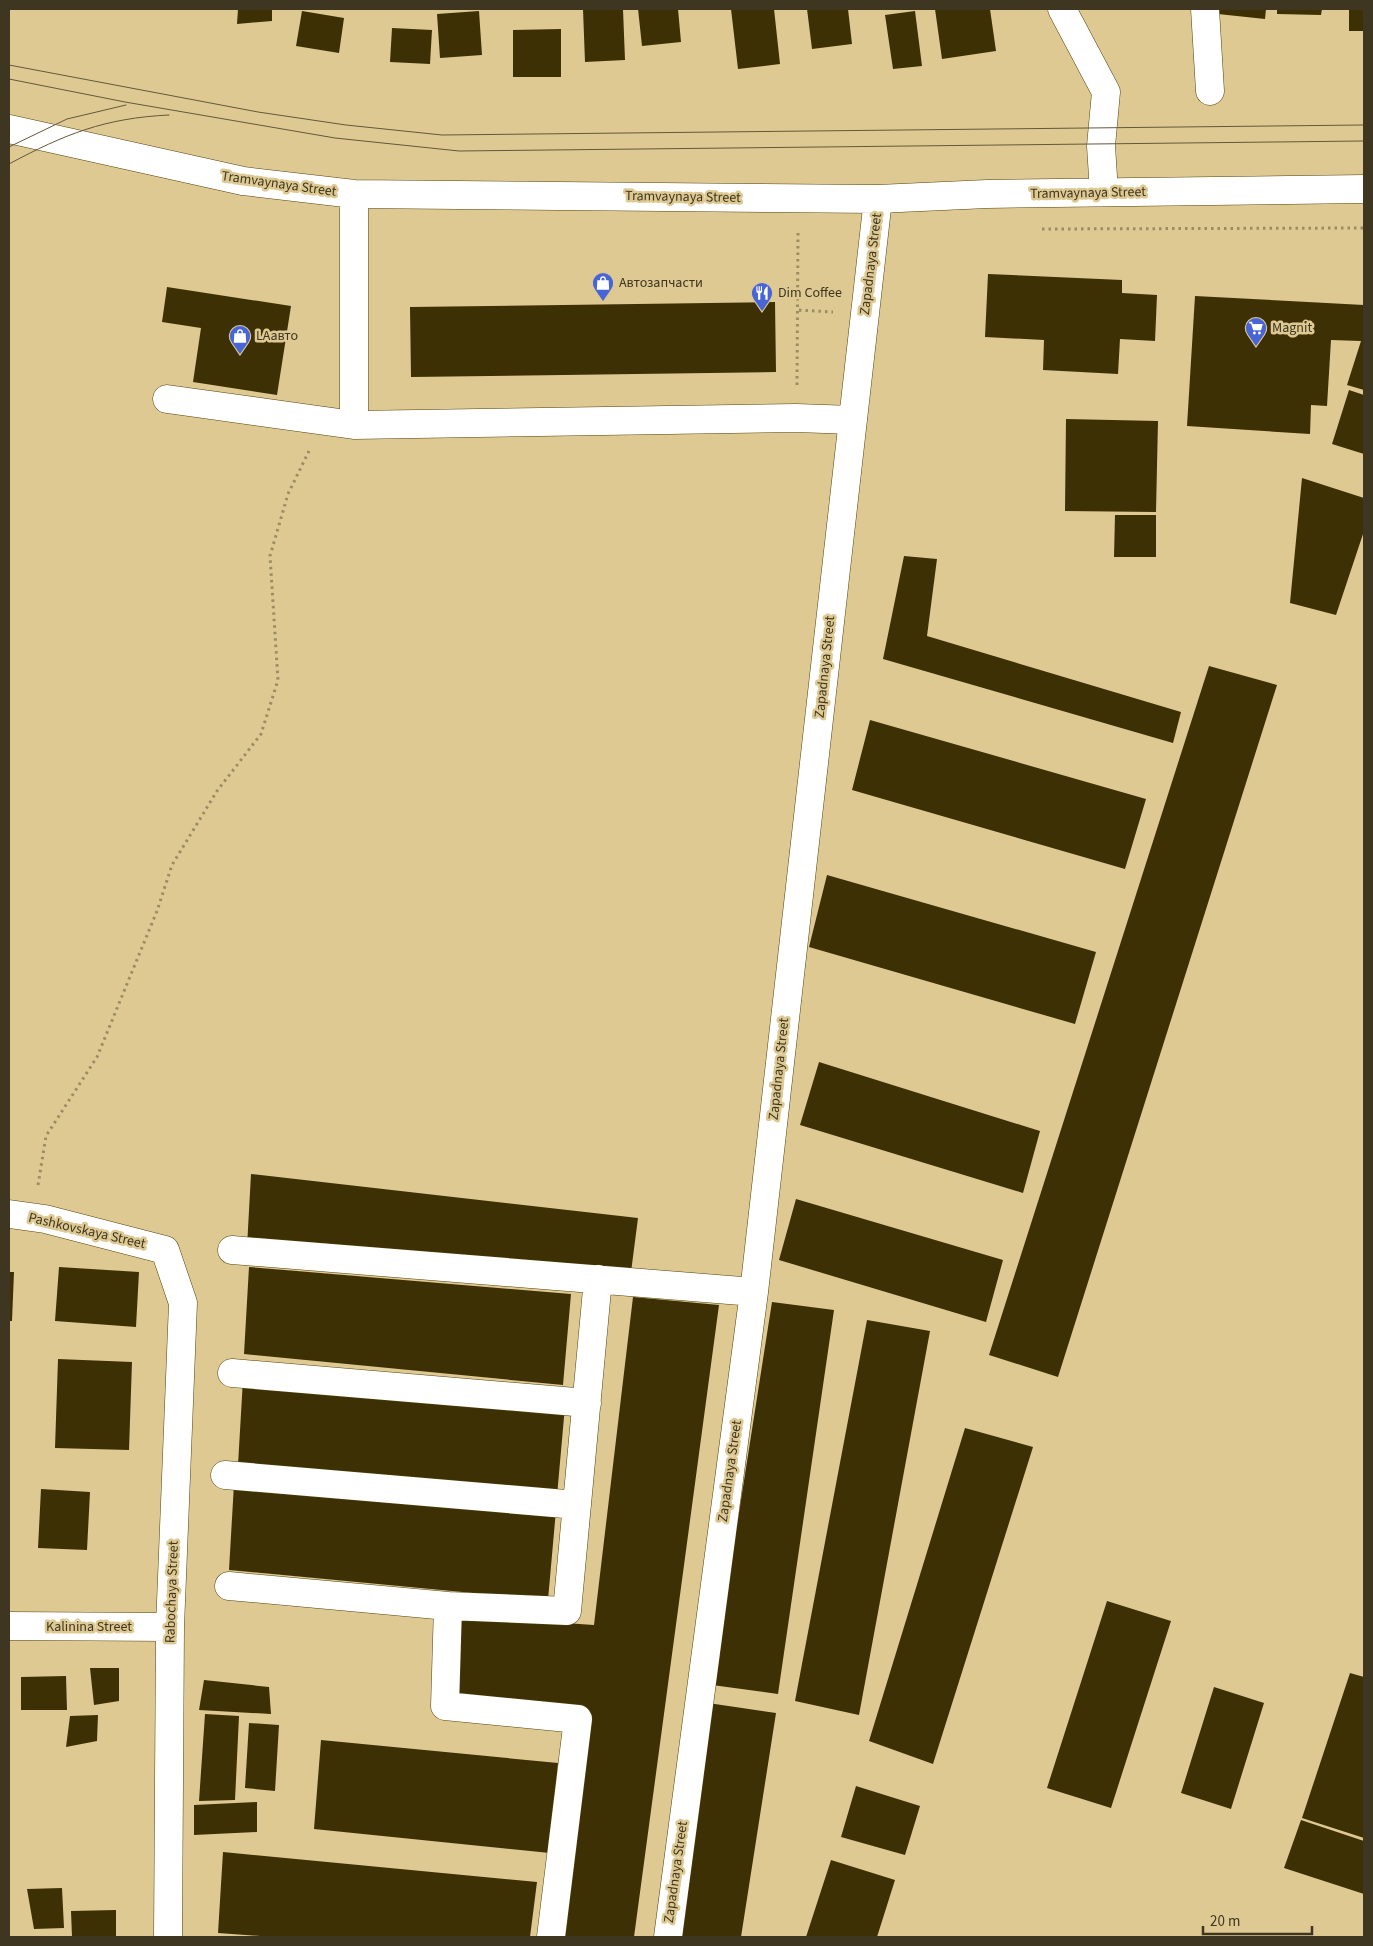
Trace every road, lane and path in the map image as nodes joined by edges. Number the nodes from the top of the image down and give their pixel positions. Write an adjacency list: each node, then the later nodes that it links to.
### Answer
1 (1062, 9): 6 (street)
2 (1205, 9): 3 (street)
3 (1210, 91)
4 (9, 129): 7 (street, Tramvaynaya Street)
5 (1364, 189): 6 (street, Tramvaynaya Street)
6 (1104, 192): 8 (street, Tramvaynaya Street)
7 (354, 194): 8 (street, Tramvaynaya Street); 16 (street)
8 (878, 199): 15 (street, Zapadnaya Street)
9 (1364, 228): 11 (path)
10 (798, 229): 13 (path)
11 (1035, 229)
12 (167, 399): 14 (street)
13 (796, 418): 15 (street); 16 (street)
14 (324, 420): 16 (street); 17 (path)
15 (853, 420): 21 (street, Zapadnaya Street)
16 (354, 425)
17 (20, 1216): 18 (street, Pashkovskaya Street)
18 (165, 1250): 29 (street, Rabochaya Street)
19 (232, 1250): 20 (street)
20 (598, 1279): 21 (street); 23 (street)
21 (754, 1292): 32 (street, Zapadnaya Street)
22 (232, 1373): 23 (street)
23 (587, 1402): 25 (street)
24 (225, 1475): 25 (street)
25 (577, 1505): 27 (street)
26 (229, 1586): 27 (street)
27 (448, 1606): 31 (street)
28 (9, 1626): 29 (street, Kalinina Street)
29 (170, 1627): 30 (street, Rabochaya Street)
30 (168, 1937)
31 (550, 1937)
32 (668, 1937)

